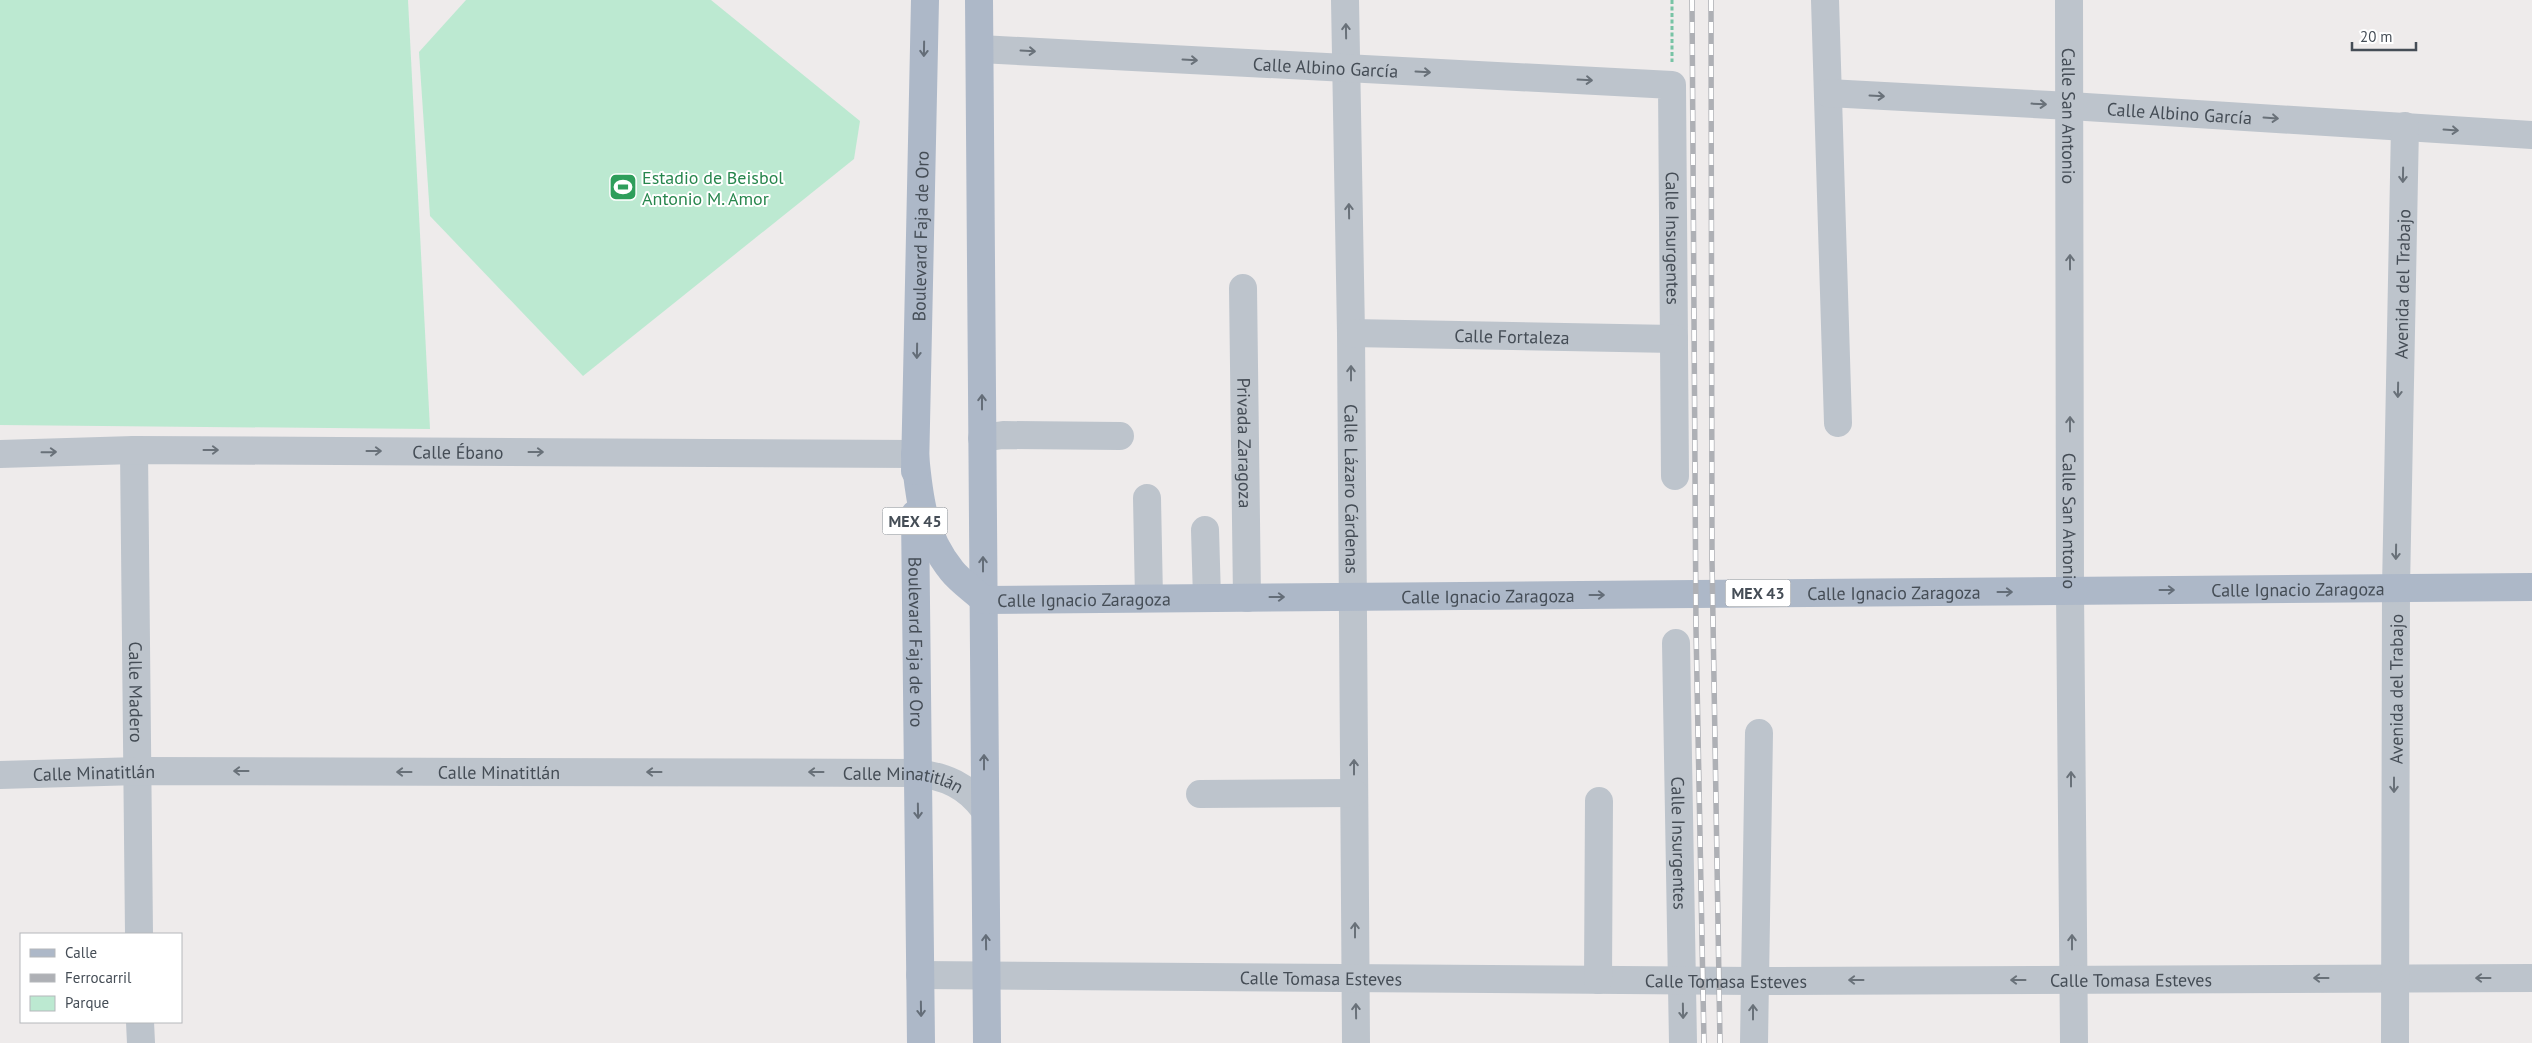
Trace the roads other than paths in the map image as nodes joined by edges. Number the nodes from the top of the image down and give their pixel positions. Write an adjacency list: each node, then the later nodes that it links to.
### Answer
1 (925, 0): 21 (main road, Boulevard Faja de Oro / MEX 45, one-way to 21)
2 (979, 0): 6 (main road)
3 (1345, 0): 7 (street, Calle Lázaro Cárdenas, one-way to 3)
4 (1825, 0): 9 (street)
5 (2069, 0): 10 (street, Calle San Antonio)
6 (980, 49): 7 (street, Calle Albino García, one-way to 7); 18 (main road, one-way to 6)
7 (1346, 68): 8 (street, Calle Albino García, one-way to 8); 14 (street, Calle Lázaro Cárdenas, one-way to 7)
8 (1672, 85): 15 (street, Calle Insurgentes)
9 (1828, 93): 10 (street, Calle Albino García, one-way to 10); 16 (street)
10 (2070, 106): 11 (street, Calle Albino García, one-way to 11); 27 (street, Calle San Antonio, one-way to 10)
11 (2405, 126): 12 (street, Calle Albino García, one-way to 12); 25 (street, Avenida del Trabajo, one-way to 25)
12 (2532, 135)
13 (1243, 288): 31 (street, Privada Zaragoza)
14 (1351, 333): 15 (street, Calle Fortaleza); 28 (street, Calle Lázaro Cárdenas, one-way to 14)
15 (1674, 339): 22 (street, Calle Insurgentes)
16 (1838, 423)
17 (1120, 436): 18 (street)
18 (982, 438): 32 (main road, one-way to 18)
19 (134, 450): 20 (street, Calle Ébano, one-way to 19); 21 (street, Calle Ébano, one-way to 21); 35 (street, Calle Madero)
20 (0, 454)
21 (914, 454): 32 (main road); 36 (main road, Boulevard Faja de Oro / MEX 45)
22 (1675, 476)
23 (1147, 498): 29 (street)
24 (1205, 530): 30 (street)
25 (2396, 588): 26 (main road, Calle Ignacio Zaragoza / MEX 43); 27 (main road, Calle Ignacio Zaragoza / MEX 43, one-way to 25); 46 (street, Avenida del Trabajo, one-way to 46)
26 (2532, 588)
27 (2070, 591): 28 (main road, Calle Ignacio Zaragoza / MEX 43, one-way to 27); 50 (street, Calle San Antonio, one-way to 27)
28 (1353, 597): 31 (main road, Calle Ignacio Zaragoza / MEX 43, one-way to 28); 38 (street, Calle Lázaro Cárdenas, one-way to 28)
29 (1149, 598): 30 (main road, Calle Ignacio Zaragoza / MEX 43); 32 (main road, Calle Ignacio Zaragoza / MEX 43)
30 (1206, 598): 31 (main road, Calle Ignacio Zaragoza / MEX 43)
31 (1248, 598)
32 (984, 600): 41 (main road, one-way to 32)
33 (1676, 643): 49 (street, Calle Insurgentes)
34 (1759, 733): 51 (street)
35 (138, 771): 36 (street, Calle Minatitlán, one-way to 35); 37 (street, Calle Minatitlán); 42 (street, Calle Madero)
36 (918, 772): 41 (street, Calle Minatitlán); 43 (main road, Boulevard Faja de Oro / MEX 45, one-way to 43)
37 (0, 775)
38 (1354, 793): 39 (street); 45 (street, Calle Lázaro Cárdenas, one-way to 38)
39 (1200, 794)
40 (1598, 801): 48 (street)
41 (984, 809): 44 (main road, one-way to 41)
42 (140, 933)
43 (920, 975): 44 (street, Calle Tomasa Esteves); 54 (main road, Boulevard Faja de Oro / MEX 45, one-way to 54)
44 (986, 976): 45 (street, Calle Tomasa Esteves); 55 (main road)
45 (1355, 978): 48 (street, Calle Tomasa Esteves); 56 (street, Calle Lázaro Cárdenas, one-way to 45)
46 (2394, 978): 47 (street, Calle Tomasa Esteves, one-way to 46); 50 (street, Calle Tomasa Esteves, one-way to 50); 60 (street, Avenida del Trabajo)
47 (2532, 978)
48 (1598, 980): 49 (street, Calle Tomasa Esteves)
49 (1682, 980): 51 (street, Calle Tomasa Esteves); 57 (street, Calle Insurgentes, one-way to 57)
50 (2073, 980): 51 (street, Calle Tomasa Esteves, one-way to 51); 59 (street, Calle San Antonio)
51 (1753, 981): 58 (street, one-way to 51)
52 (140, 1023): 53 (street)
53 (140, 1043)
54 (921, 1043)
55 (987, 1043)
56 (1356, 1043)
57 (1683, 1043)
58 (1754, 1043)
59 (2074, 1043)
60 (2395, 1043)

